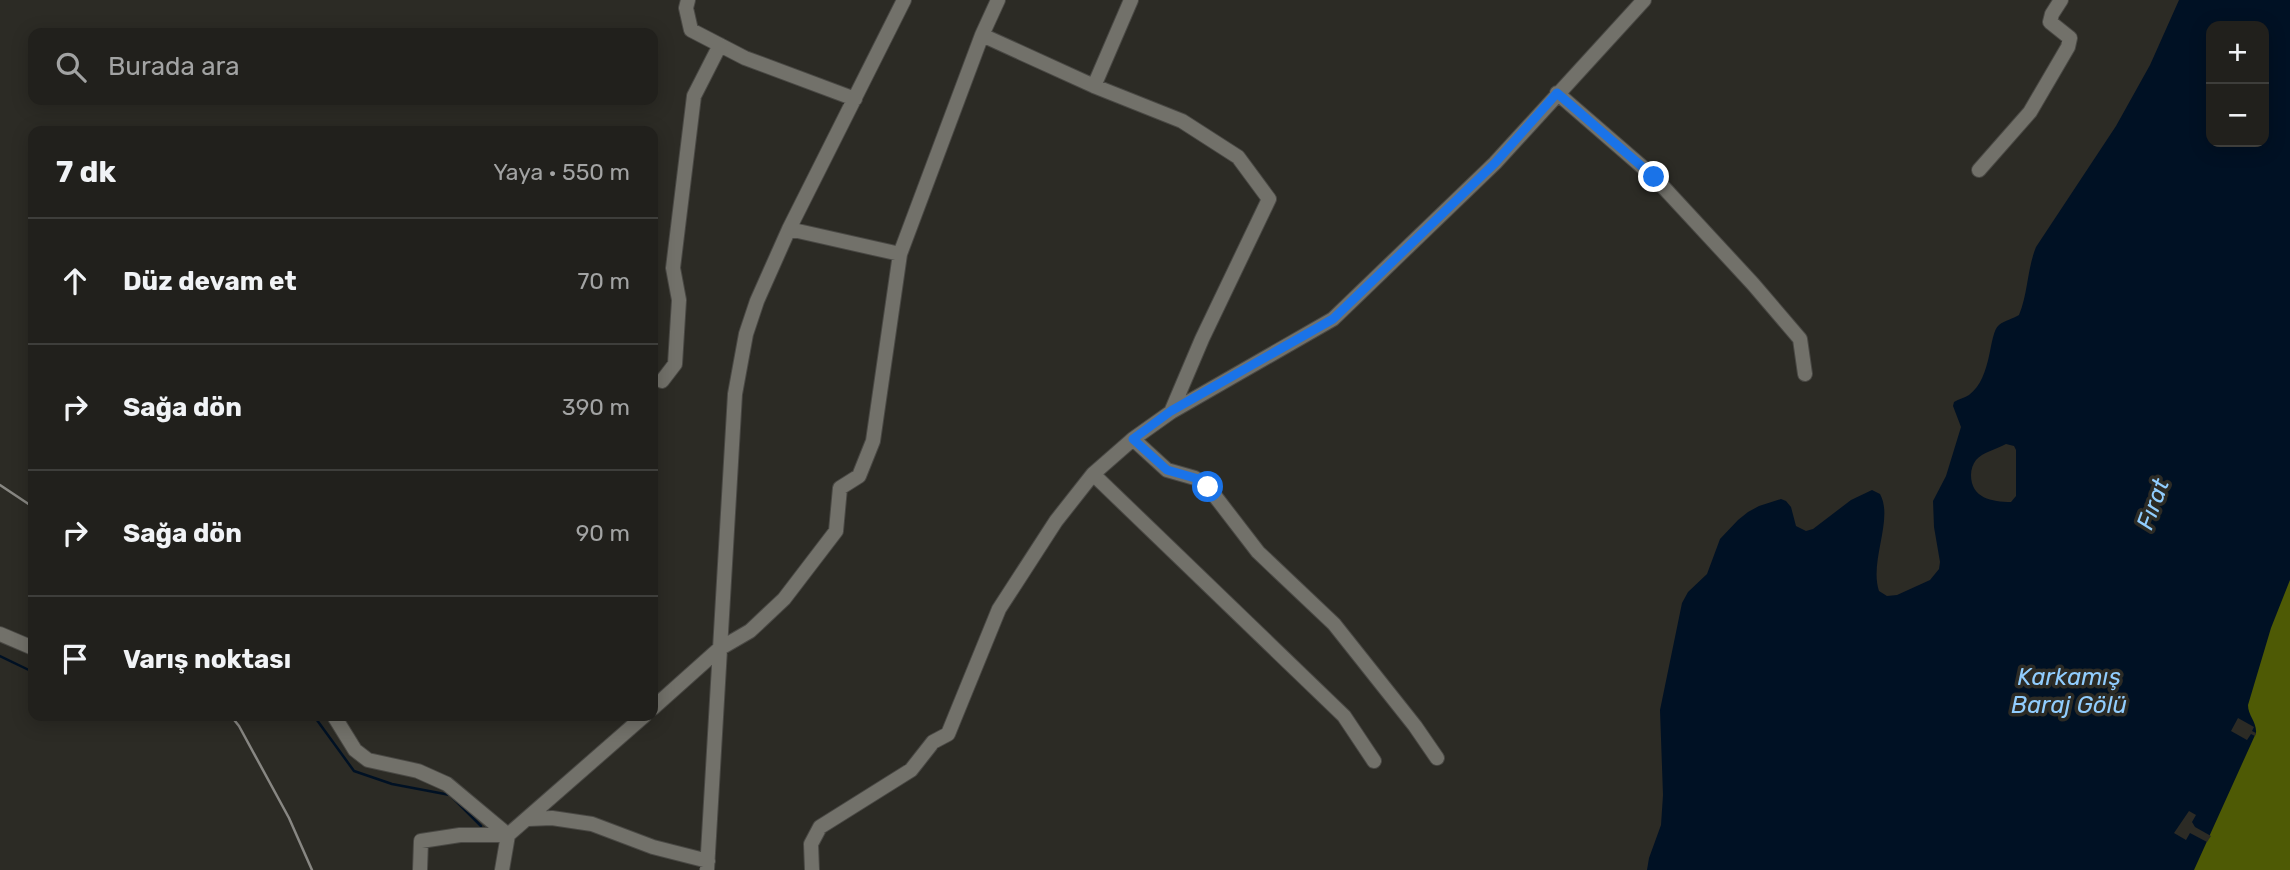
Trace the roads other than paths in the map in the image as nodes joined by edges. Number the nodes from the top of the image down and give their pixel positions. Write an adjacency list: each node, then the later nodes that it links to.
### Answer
1 (688, 0): 8 (street)
2 (904, 0): 11 (street)
3 (998, 0): 7 (street)
4 (1131, 0): 9 (street)
5 (1644, 0): 10 (street)
6 (2061, 0): 12 (street)
7 (982, 35): 9 (street); 14 (street)
8 (720, 46): 11 (street); 16 (street)
9 (1094, 86): 17 (street)
10 (1557, 93): 15 (street); 17 (street)
11 (855, 99): 13 (street)
12 (1979, 170)
13 (789, 229): 14 (street); 22 (street)
14 (900, 254): 22 (street)
15 (1805, 374)
16 (662, 381)
17 (1171, 411): 18 (street)
18 (1133, 439): 19 (street); 26 (street)
19 (1093, 474): 27 (street); 33 (street)
20 (0, 634): 21 (street)
21 (28, 646)
22 (719, 649): 23 (street); 30 (street)
23 (658, 704)
24 (337, 721): 29 (street)
25 (638, 721): 28 (street)
26 (1437, 758)
27 (1374, 761)
28 (528, 819): 29 (street); 30 (street)
29 (508, 835): 31 (street); 32 (street)
30 (708, 865)
31 (420, 870)
32 (502, 870)
33 (812, 870)

